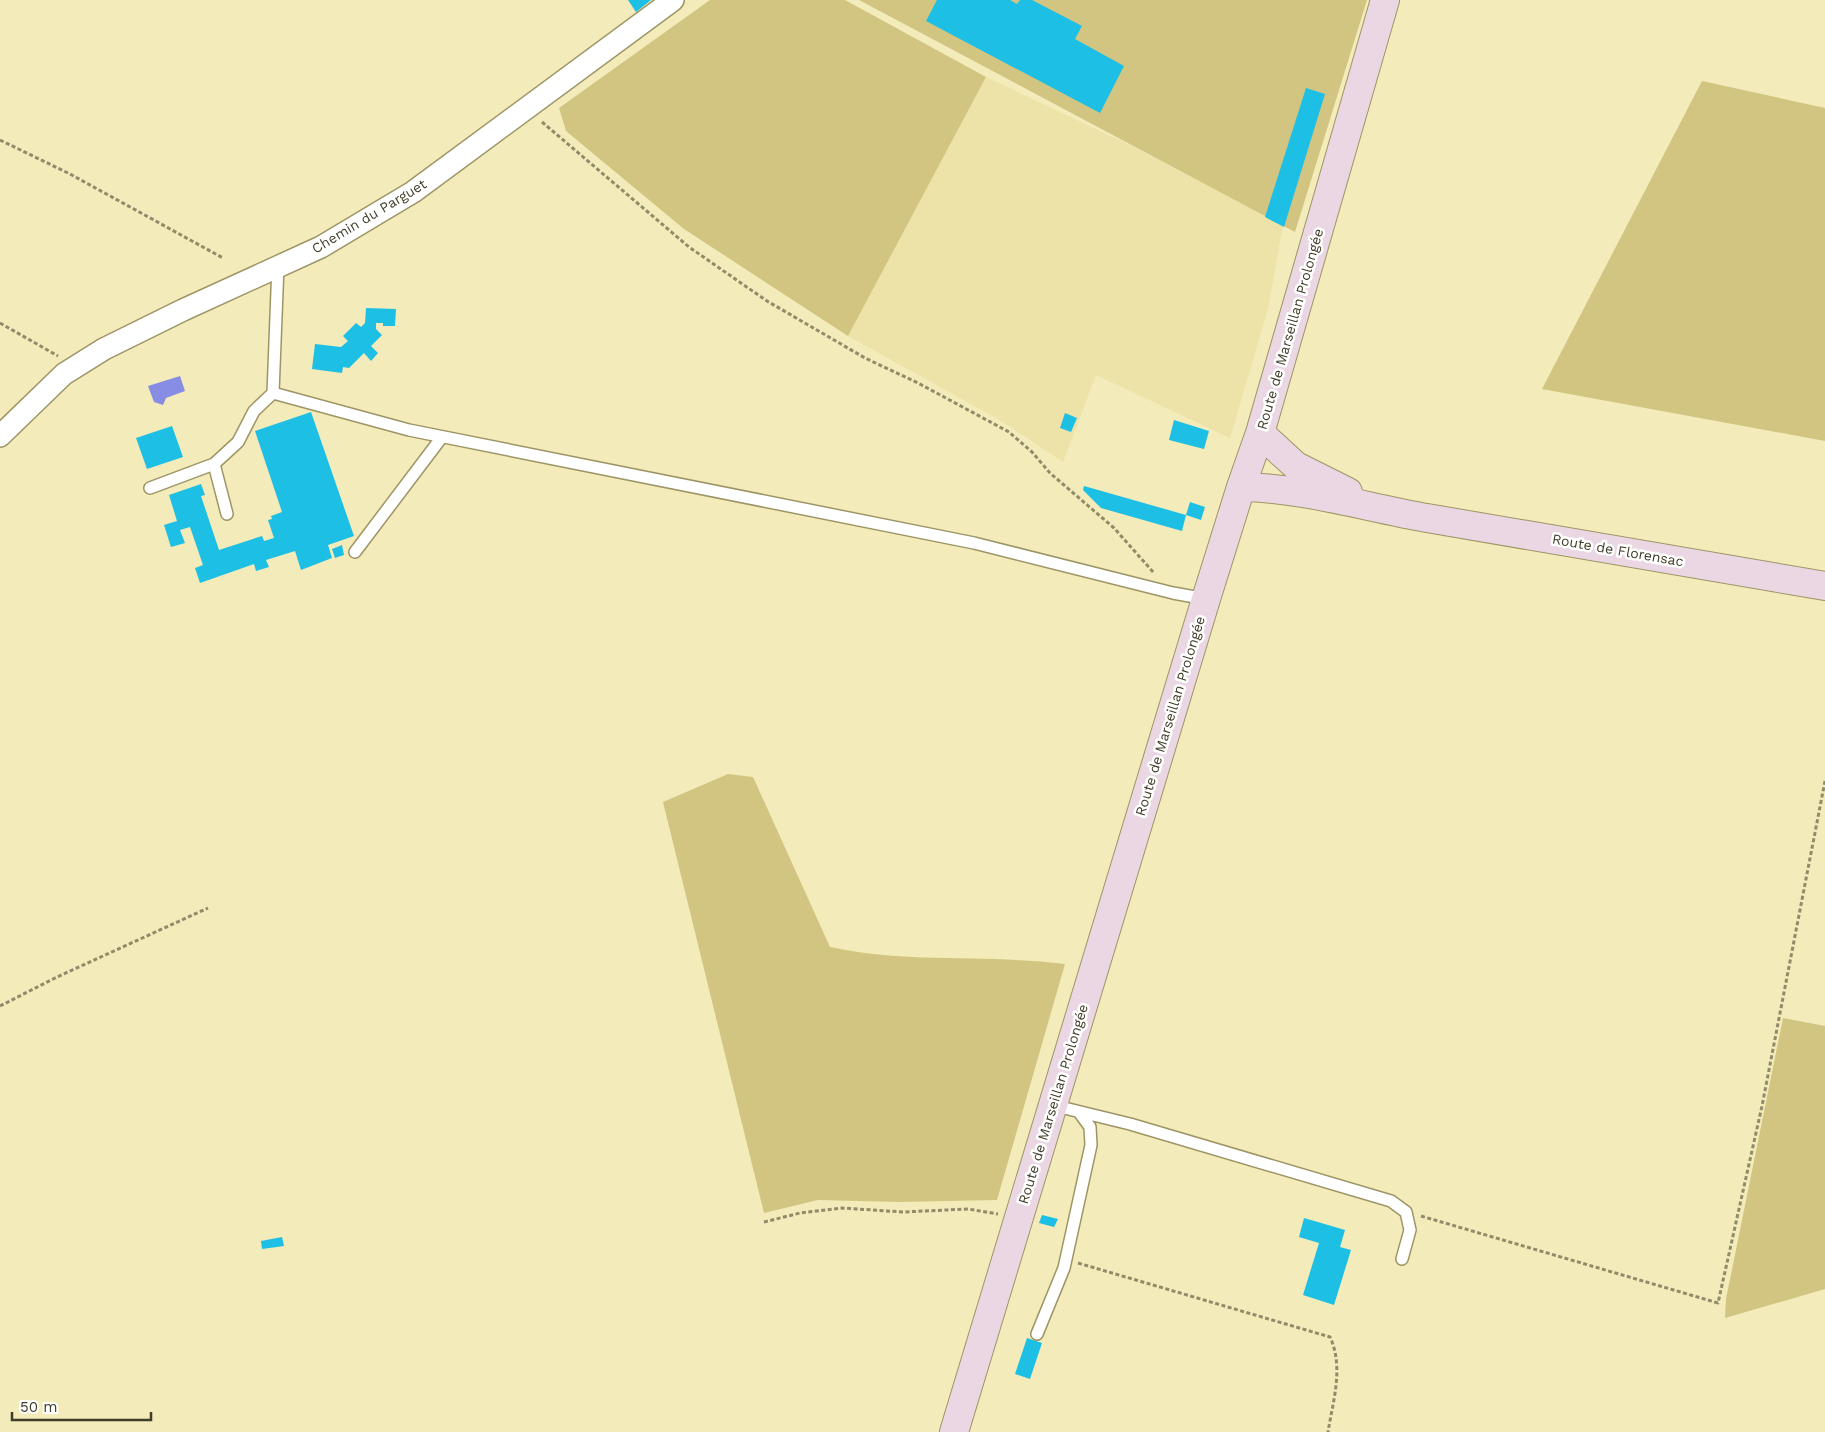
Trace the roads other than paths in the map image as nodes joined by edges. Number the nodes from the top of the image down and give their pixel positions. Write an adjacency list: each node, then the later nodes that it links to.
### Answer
1 (673, 0): 3 (street, Chemin du Parguet)
2 (1385, 0): 5 (main road, Route de Marseillan Prolongée)
3 (278, 265): 4 (lane); 6 (street, Chemin du Parguet)
4 (273, 393): 7 (lane); 8 (lane)
5 (1260, 433): 9 (main road, Route de Marseillan Prolongée); 12 (main road, Route de Florensac)
6 (0, 436)
7 (442, 437): 13 (lane); 15 (lane)
8 (214, 464): 10 (lane); 11 (lane)
9 (1241, 487): 12 (main road, Route de Florensac); 15 (main road, Route de Marseillan Prolongée)
10 (150, 488)
11 (227, 514)
12 (1410, 515): 14 (main road, Route de Florensac)
13 (355, 552)
14 (1825, 586)
15 (1206, 599): 16 (main road, Route de Marseillan Prolongée)
16 (1052, 1105): 17 (lane); 20 (main road, Route de Marseillan Prolongée)
17 (1079, 1112): 18 (lane); 19 (lane)
18 (1402, 1260)
19 (1037, 1334)
20 (954, 1432)

